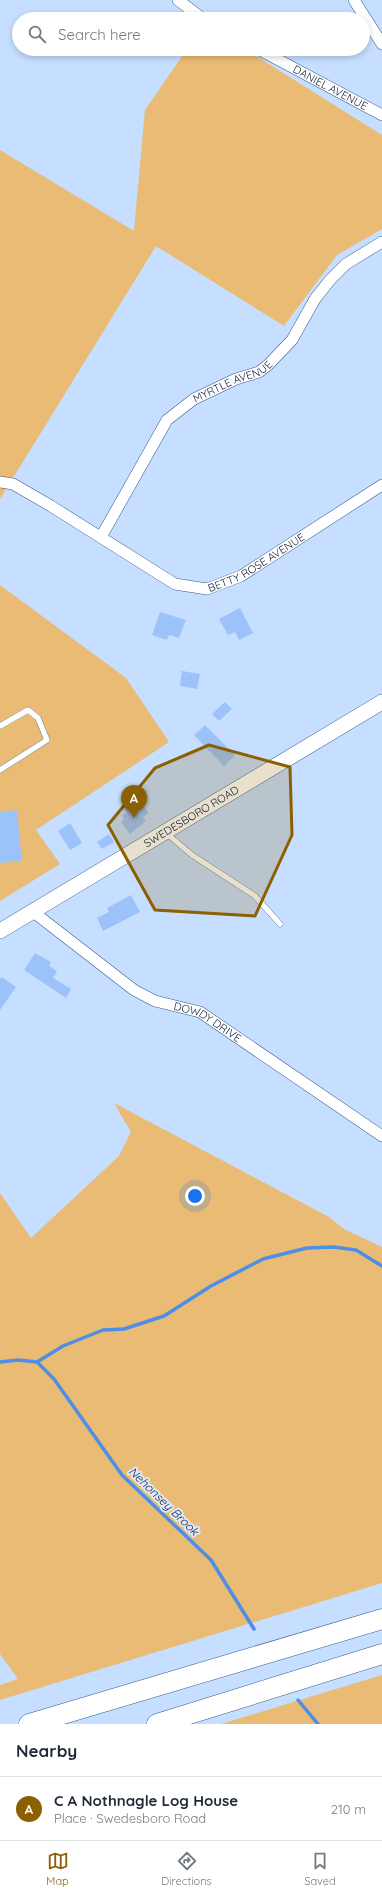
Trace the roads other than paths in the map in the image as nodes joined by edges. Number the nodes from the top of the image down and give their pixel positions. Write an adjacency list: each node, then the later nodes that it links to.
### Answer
1 (178, 0): 3 (street)
2 (354, 0): 4 (street)
3 (194, 12)
4 (362, 12)
5 (370, 25): 6 (street)
6 (382, 44)
7 (271, 56): 8 (street, DANIEL AVENUE)
8 (382, 115)
9 (382, 242): 12 (street, MYRTLE AVENUE)
10 (0, 482): 12 (street, BETTY ROSE AVENUE)
11 (382, 485): 12 (street, BETTY ROSE AVENUE)
12 (101, 537)
13 (382, 702): 16 (main road, SWEDESBORO ROAD)
14 (0, 726): 15 (lane)
15 (0, 770)
16 (165, 832): 17 (main road, SWEDESBORO ROAD); 18 (lane)
17 (32, 911): 19 (main road, SWEDESBORO ROAD); 20 (street, DOWDY DRIVE)
18 (280, 924)
19 (0, 932)
20 (382, 1136)
21 (382, 1619): 23 (highway)
22 (382, 1654): 24 (highway)
23 (29, 1724)
24 (157, 1724)

